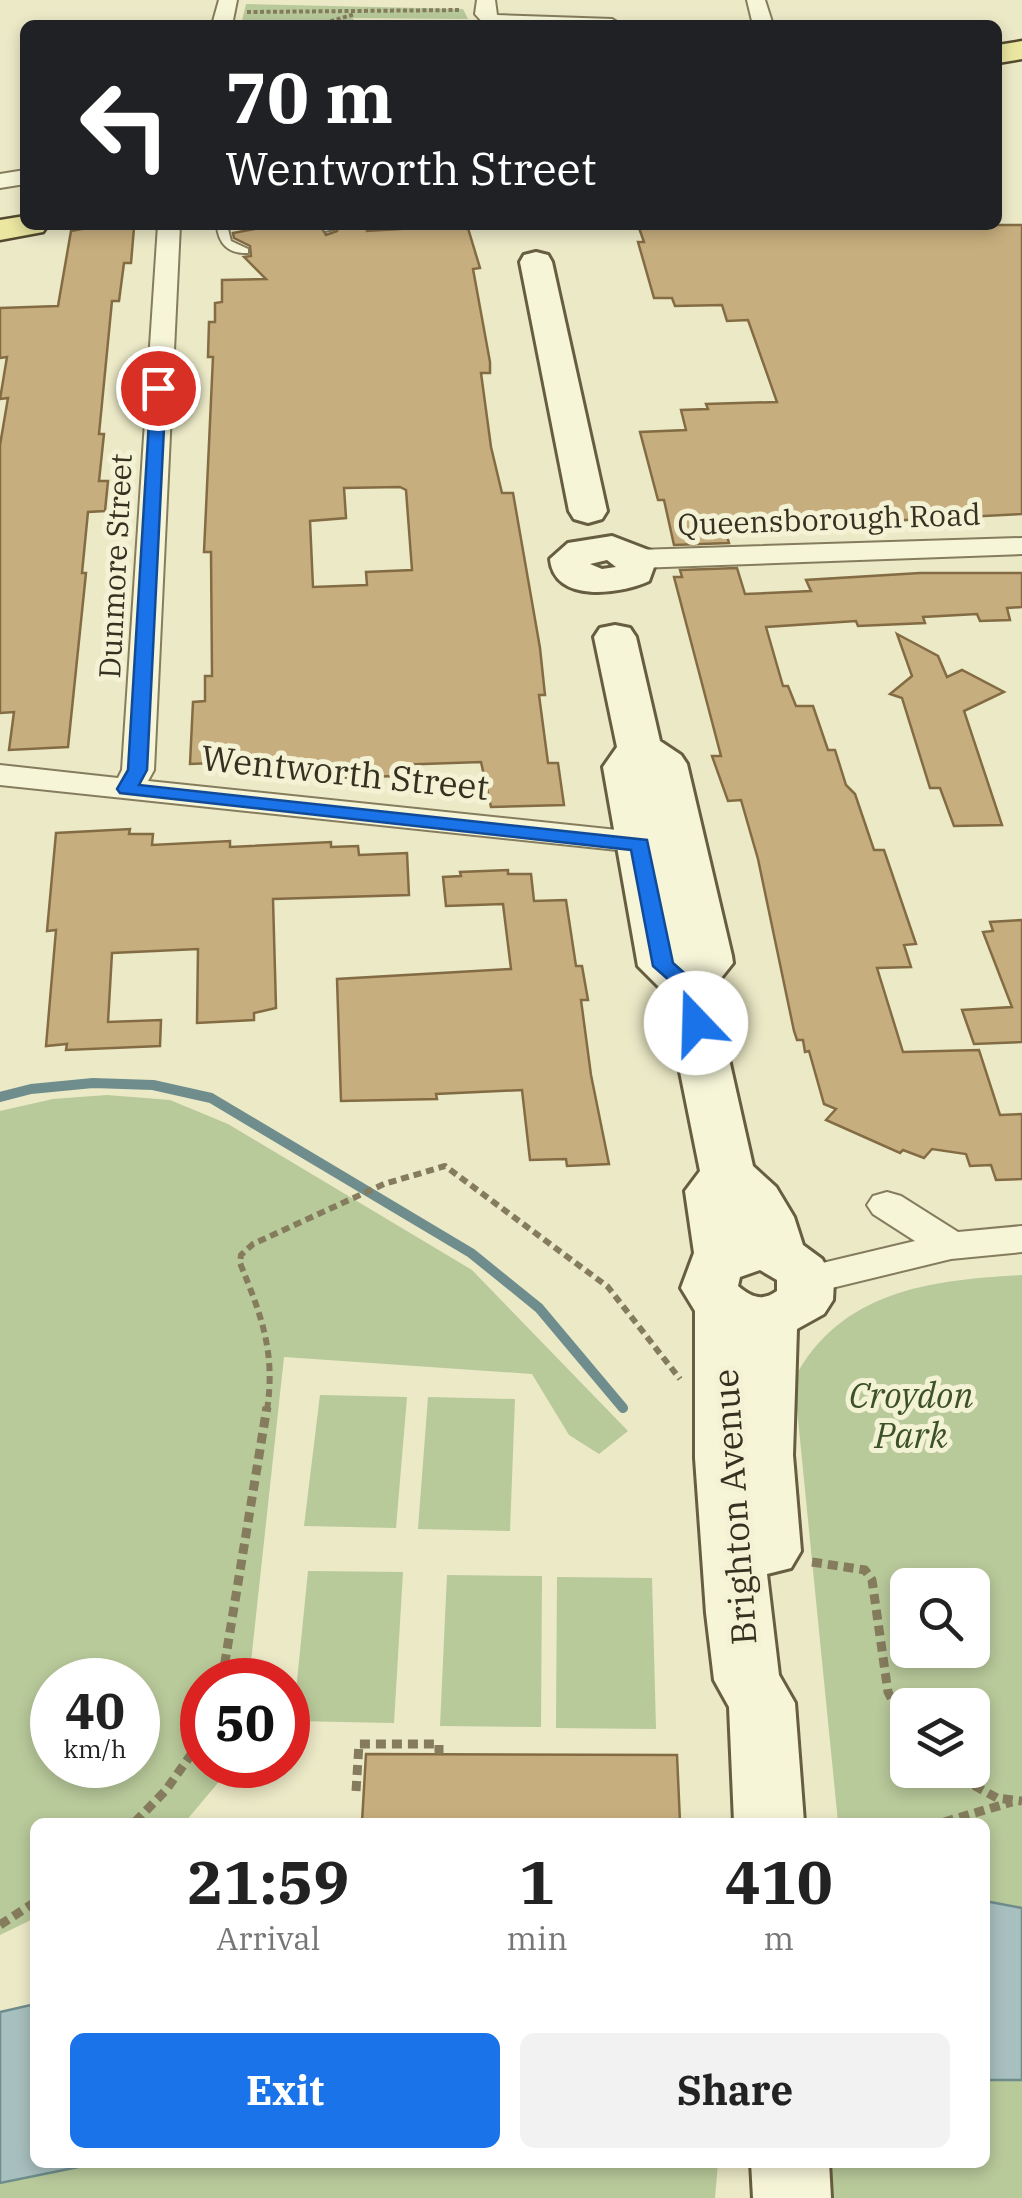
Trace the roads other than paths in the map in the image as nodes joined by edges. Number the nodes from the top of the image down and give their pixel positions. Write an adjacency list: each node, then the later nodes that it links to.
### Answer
1 (168, 230): 8 (street, Dunmore Street)
2 (222, 230): 4 (lane)
3 (532, 242): 6 (main road, Brighton Avenue)
4 (244, 251)
5 (1022, 546): 6 (street, Queensborough Road)
6 (607, 563): 9 (main road, Brighton Avenue)
7 (0, 775): 8 (street, Wentworth Street)
8 (127, 789): 9 (street, Wentworth Street)
9 (661, 845): 13 (main road, Brighton Avenue)
10 (887, 1205): 12 (street)
11 (1022, 1239): 12 (street)
12 (951, 1246): 13 (street)
13 (760, 1284): 14 (main road, Brighton Avenue)
14 (769, 1818)

